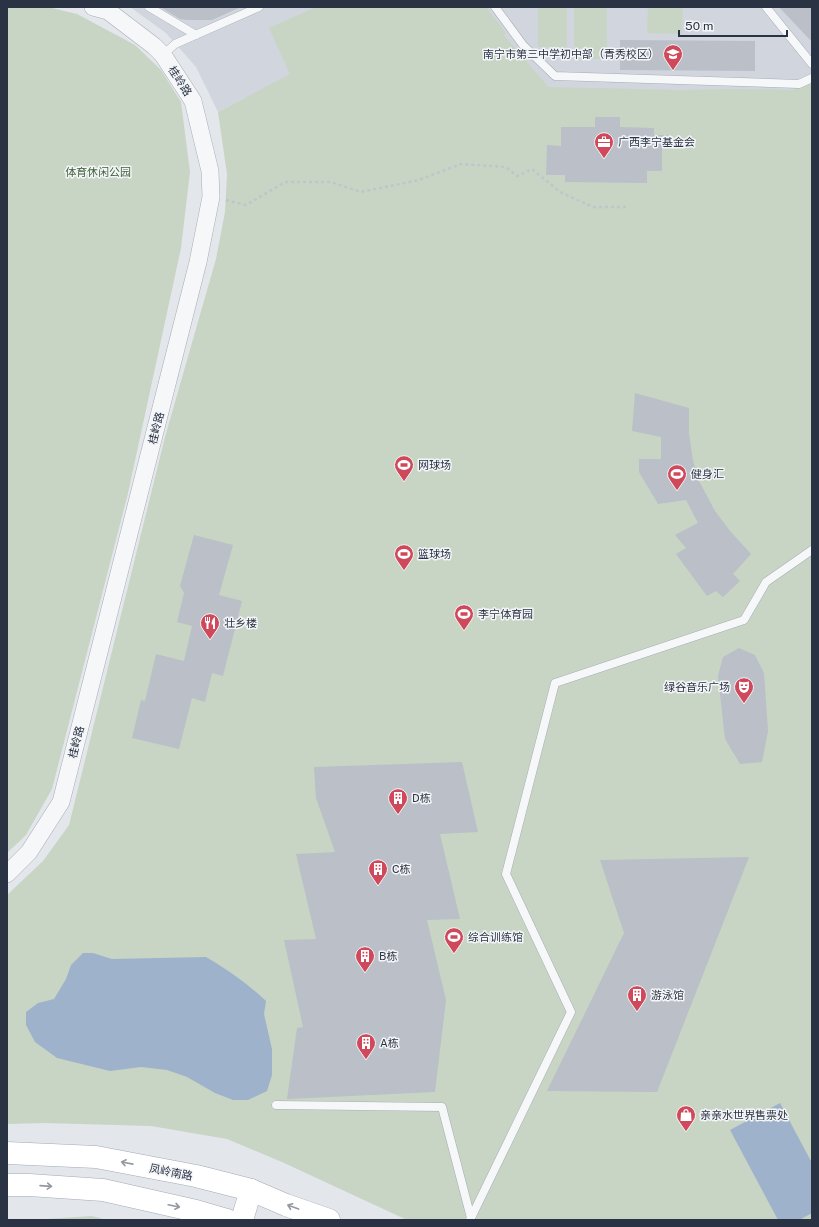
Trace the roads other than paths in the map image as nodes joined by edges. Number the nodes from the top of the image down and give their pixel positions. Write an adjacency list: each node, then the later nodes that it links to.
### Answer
1 (93, 7): 7 (street, 桂岭路)
2 (149, 7): 6 (lane)
3 (259, 7): 6 (lane)
4 (495, 7): 9 (lane)
5 (766, 7): 8 (lane)
6 (196, 35): 7 (lane)
7 (163, 55): 11 (street, 桂岭路)
8 (812, 64)
9 (812, 78)
10 (812, 550): 16 (lane)
11 (7, 874)
12 (276, 1105): 16 (lane)
13 (7, 1153): 15 (main road, 凤岭南路, one-way to 13)
14 (7, 1185): 17 (main road, one-way to 17)
15 (251, 1190): 18 (main road); 19 (main road, 凤岭南路, one-way to 15)
16 (470, 1219)
17 (227, 1220)
18 (242, 1220)
19 (329, 1220)

